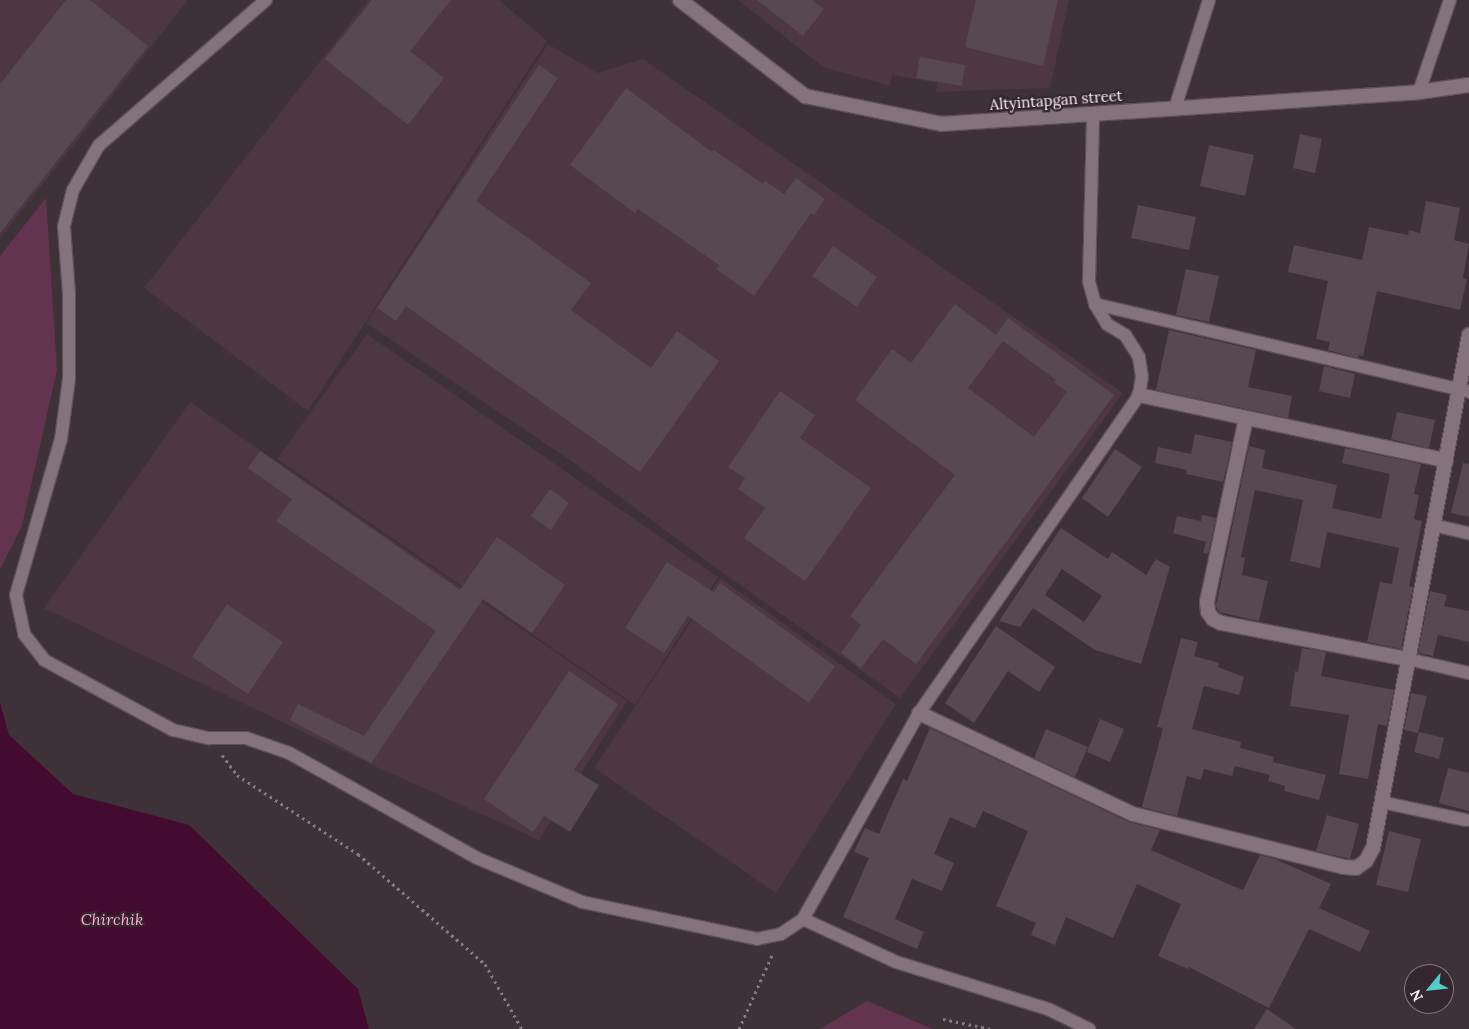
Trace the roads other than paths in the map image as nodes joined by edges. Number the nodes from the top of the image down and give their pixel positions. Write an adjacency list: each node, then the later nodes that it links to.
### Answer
1 (266, 0): 22 (lane)
2 (680, 0): 8 (street, Altyintapgan street)
3 (1209, 0): 7 (lane)
4 (1450, 0): 6 (lane)
5 (1469, 85): 6 (street, Altyintapgan street)
6 (1419, 92): 7 (street, Altyintapgan street)
7 (1175, 108): 8 (street, Altyintapgan street)
8 (1093, 114): 9 (lane)
9 (1096, 304): 11 (lane); 12 (lane)
10 (1469, 335): 11 (street)
11 (1464, 391): 14 (street)
12 (1139, 395): 13 (street); 19 (lane)
13 (1246, 418): 14 (street); 17 (street)
14 (1446, 460): 15 (street)
15 (1433, 525): 16 (lane); 17 (street)
16 (1469, 533)
17 (1408, 659): 18 (lane); 20 (street)
18 (1469, 672)
19 (919, 713): 20 (street); 22 (lane)
20 (1381, 802): 21 (lane)
21 (1466, 820)
22 (803, 920): 23 (lane)
23 (1089, 1029)

